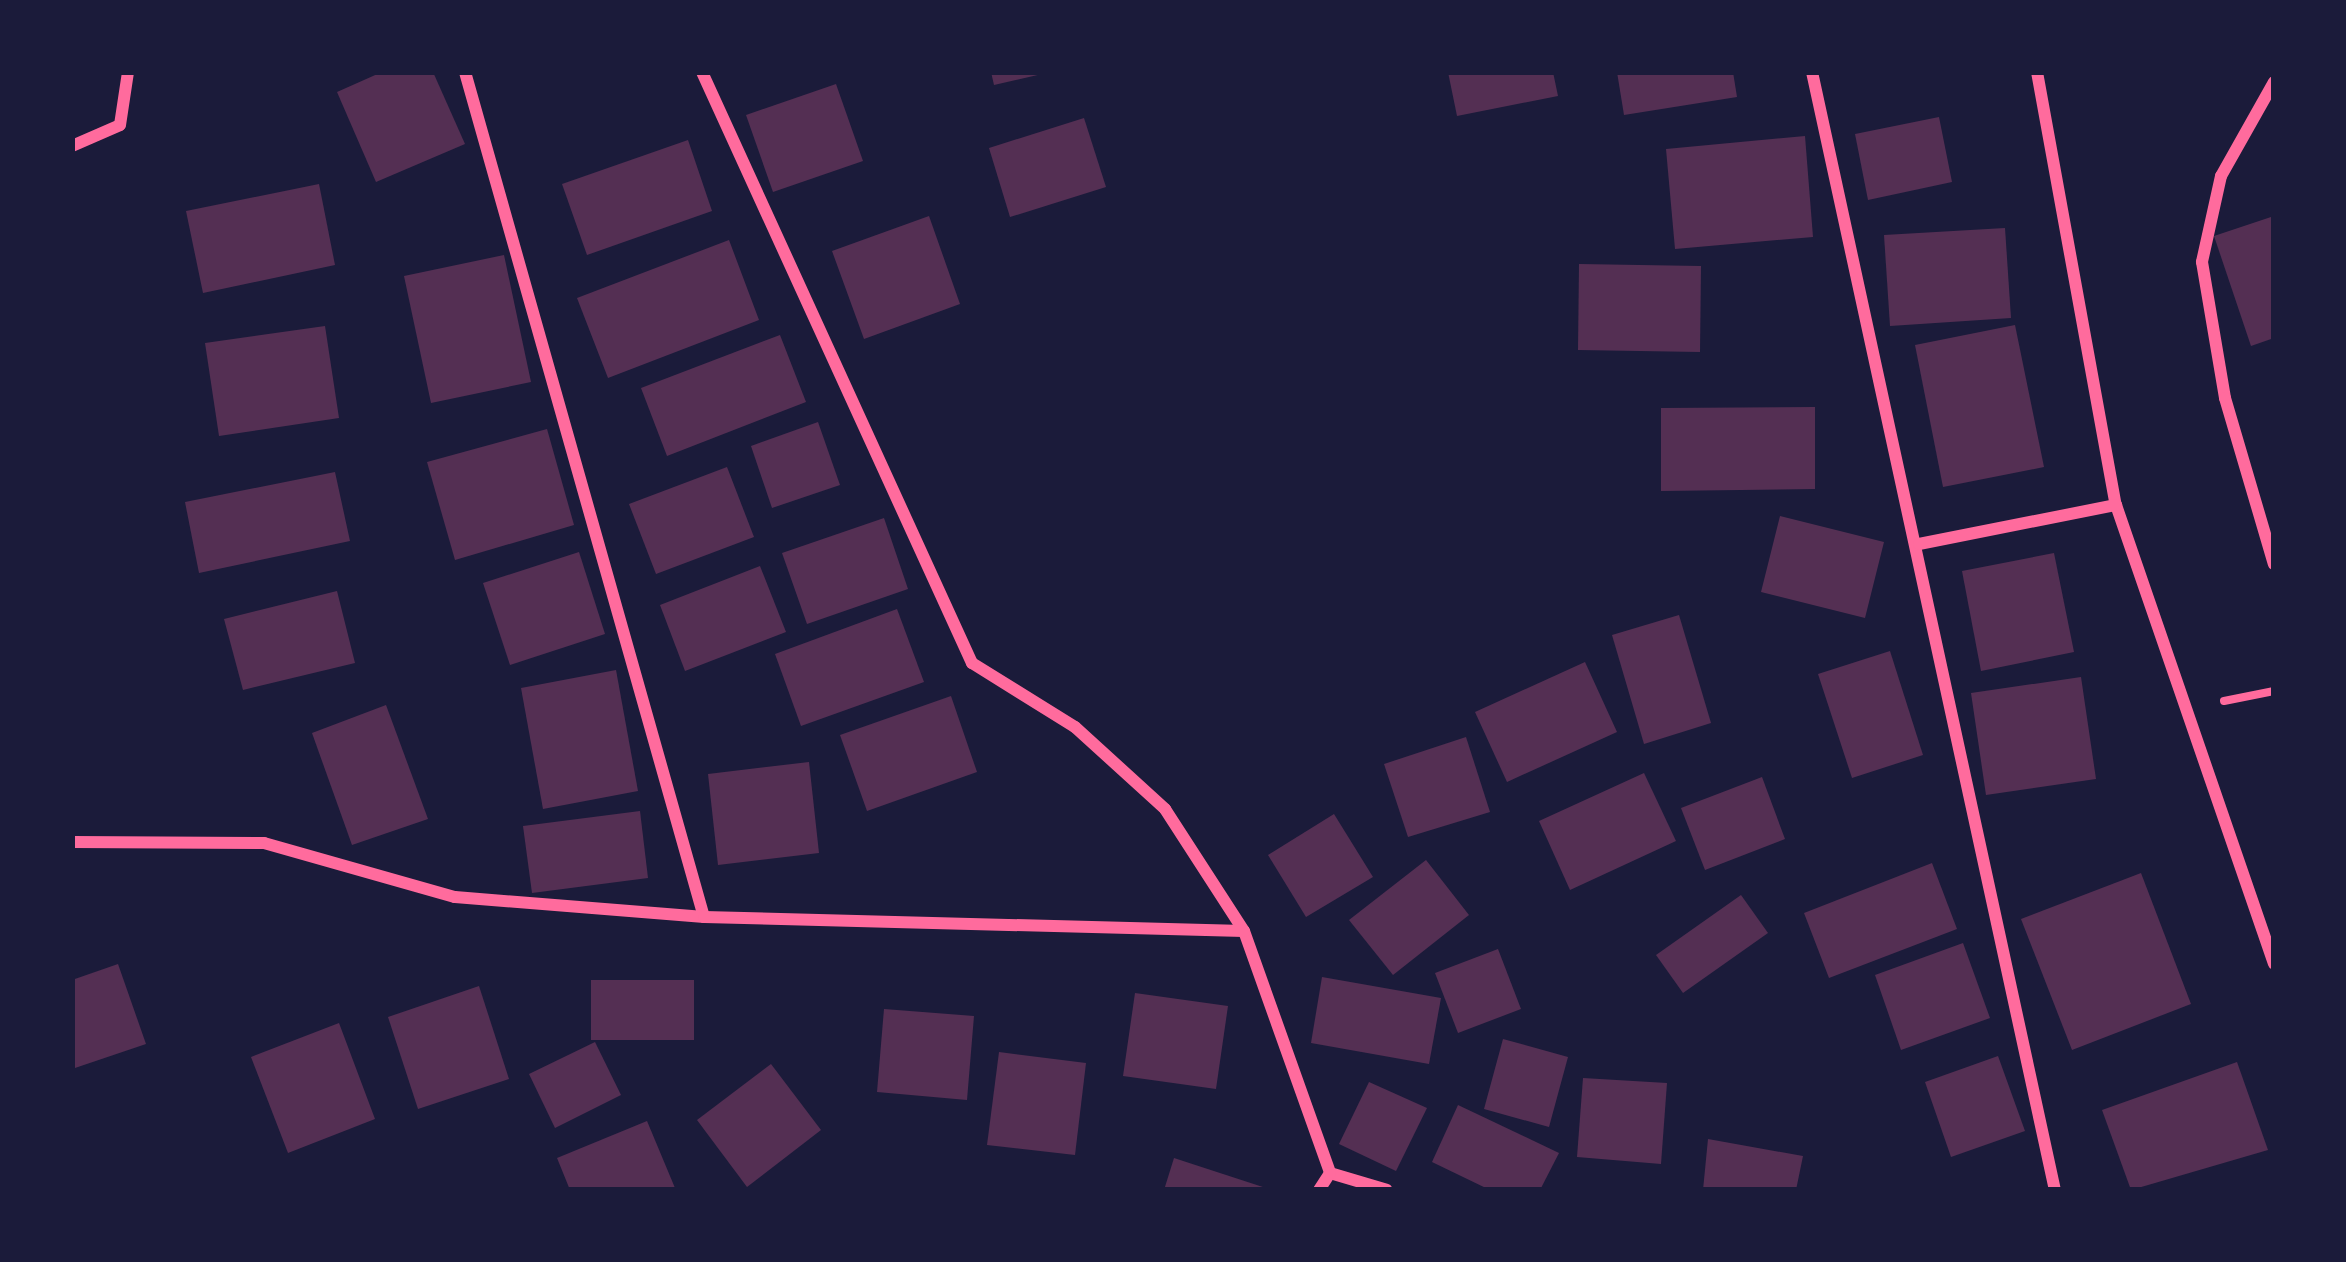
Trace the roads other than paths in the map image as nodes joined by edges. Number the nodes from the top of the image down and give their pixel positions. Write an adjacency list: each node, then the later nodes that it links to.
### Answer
1 (128, 72): 7 (street)
2 (465, 72): 12 (street)
3 (702, 72): 13 (street)
4 (1812, 72): 9 (street)
5 (2037, 72): 8 (street)
6 (2274, 82): 10 (street)
7 (72, 146)
8 (2116, 505): 9 (street); 14 (street)
9 (1918, 544): 18 (street)
10 (2274, 564)
11 (72, 842): 12 (street)
12 (704, 917): 13 (street)
13 (1244, 931): 15 (street)
14 (2274, 964)
15 (1330, 1173): 16 (street); 17 (street)
16 (1319, 1190)
17 (1387, 1190)
18 (2055, 1190)

